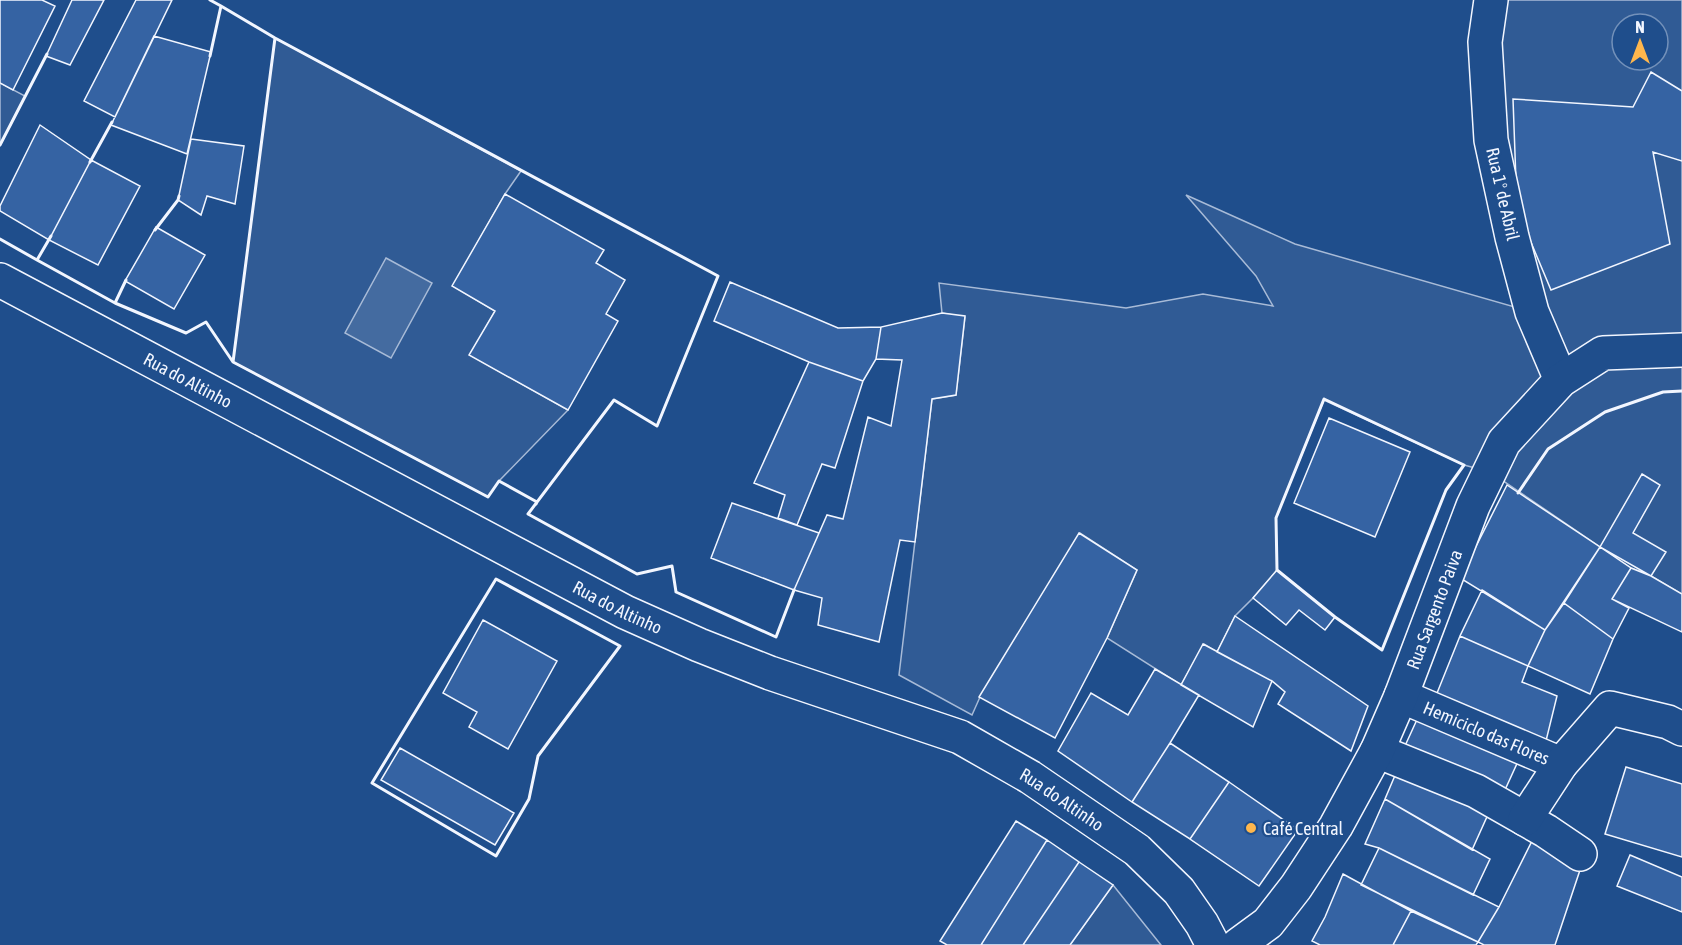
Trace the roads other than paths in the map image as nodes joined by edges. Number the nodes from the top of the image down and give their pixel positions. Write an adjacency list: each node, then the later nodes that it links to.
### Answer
1 (1491, 0): 4 (street, Rua 1º de Abril)
2 (0, 280): 11 (street, Rua do Altinho)
3 (1682, 350): 4 (street, Rua Sargento Paiva)
4 (1561, 381): 5 (street, Rua Sargento Paiva)
5 (1401, 696): 7 (street, Rua Sargento Paiva); 8 (street, Hemiciclo das Flores)
6 (1682, 729): 8 (street)
7 (1377, 751): 9 (street); 12 (street, Rua Sargento Paiva)
8 (1561, 764): 9 (street, Hemiciclo das Flores)
9 (1525, 819): 10 (street)
10 (1580, 854)
11 (1213, 945)
12 (1238, 945)

